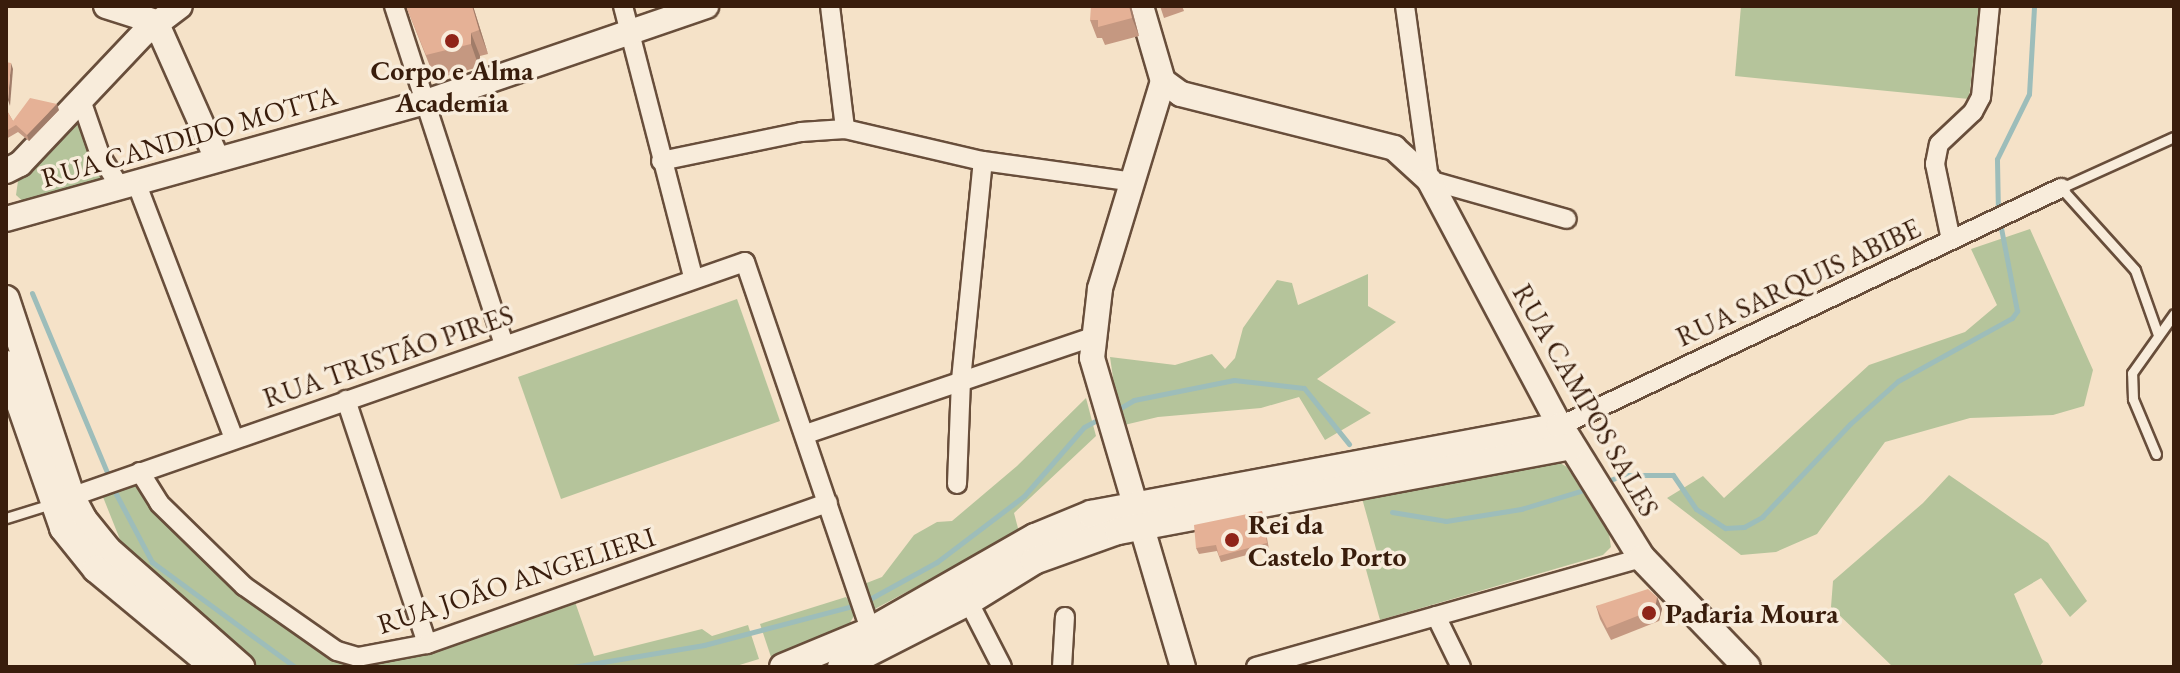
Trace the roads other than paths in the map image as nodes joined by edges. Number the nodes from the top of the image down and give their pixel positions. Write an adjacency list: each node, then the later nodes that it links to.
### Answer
1 (106, 6): 10 (street)
2 (180, 6): 10 (street)
3 (394, 6): 14 (street)
4 (623, 6): 11 (street)
5 (706, 6): 11 (street, RUA CANDIDO MOTTA)
6 (830, 6): 15 (street)
7 (1141, 6): 12 (street)
8 (1405, 6): 21 (street)
9 (1990, 6): 27 (street)
10 (156, 22): 13 (street); 17 (street)
11 (629, 32): 14 (street, RUA CANDIDO MOTTA); 18 (street)
12 (1163, 81): 21 (street, RUA CAMPOS SALES); 22 (street)
13 (81, 100): 20 (street); 23 (street)
14 (429, 101): 17 (street, RUA CANDIDO MOTTA); 33 (street)
15 (845, 129): 18 (street); 19 (street)
16 (2174, 137): 24 (lane)
17 (216, 157): 23 (street, RUA CANDIDO MOTTA)
18 (661, 161): 28 (street)
19 (983, 161): 22 (street); 35 (street)
20 (6, 171)
21 (1429, 180): 26 (street); 38 (street, RUA CAMPOS SALES)
22 (1134, 182): 32 (street)
23 (128, 184): 25 (street, RUA CANDIDO MOTTA); 39 (street)
24 (2061, 188): 27 (street, RUA SARQUIS ABIBE); 31 (lane)
25 (6, 219)
26 (1567, 219)
27 (1951, 240): 38 (street, RUA SARQUIS ABIBE)
28 (693, 276): 33 (street, RUA TRISTÃO PIRES); 37 (street, RUA TRISTÃO PIRES)
29 (6, 299): 44 (main road)
30 (2174, 314): 31 (lane)
31 (2158, 335): 40 (lane)
32 (1092, 337): 35 (street); 46 (street)
33 (504, 345): 36 (street, RUA TRISTÃO PIRES)
34 (6, 364): 44 (main road)
35 (961, 380): 37 (street); 42 (street)
36 (346, 400): 39 (street, RUA TRISTÃO PIRES); 53 (street)
37 (806, 434): 45 (street)
38 (1565, 436): 43 (main road); 43 (main road); 48 (main road, RUA CAMPOS SALES)
39 (234, 439): 41 (street, RUA TRISTÃO PIRES)
40 (2156, 454)
41 (140, 472): 44 (street, RUA TRISTÃO PIRES); 53 (street, RUA JOÃO ANGELIERI)
42 (957, 484)
43 (1280, 489): 46 (main road)
44 (72, 496): 47 (lane); 54 (main road); 55 (main road)
45 (828, 503): 52 (street); 53 (street, RUA JOÃO ANGELIERI)
46 (1137, 516): 49 (main road); 60 (street)
47 (6, 518)
48 (1642, 558): 50 (street); 63 (main road, RUA CAMPOS SALES)
49 (963, 593): 52 (main road); 58 (street)
50 (1436, 616): 61 (street); 62 (street)
51 (1065, 617): 59 (street)
52 (871, 632): 56 (main road); 57 (main road)
53 (427, 644)
54 (214, 667)
55 (241, 667)
56 (783, 667)
57 (841, 667)
58 (1002, 667)
59 (1062, 667)
60 (1183, 667)
61 (1256, 667)
62 (1461, 667)
63 (1747, 667)

